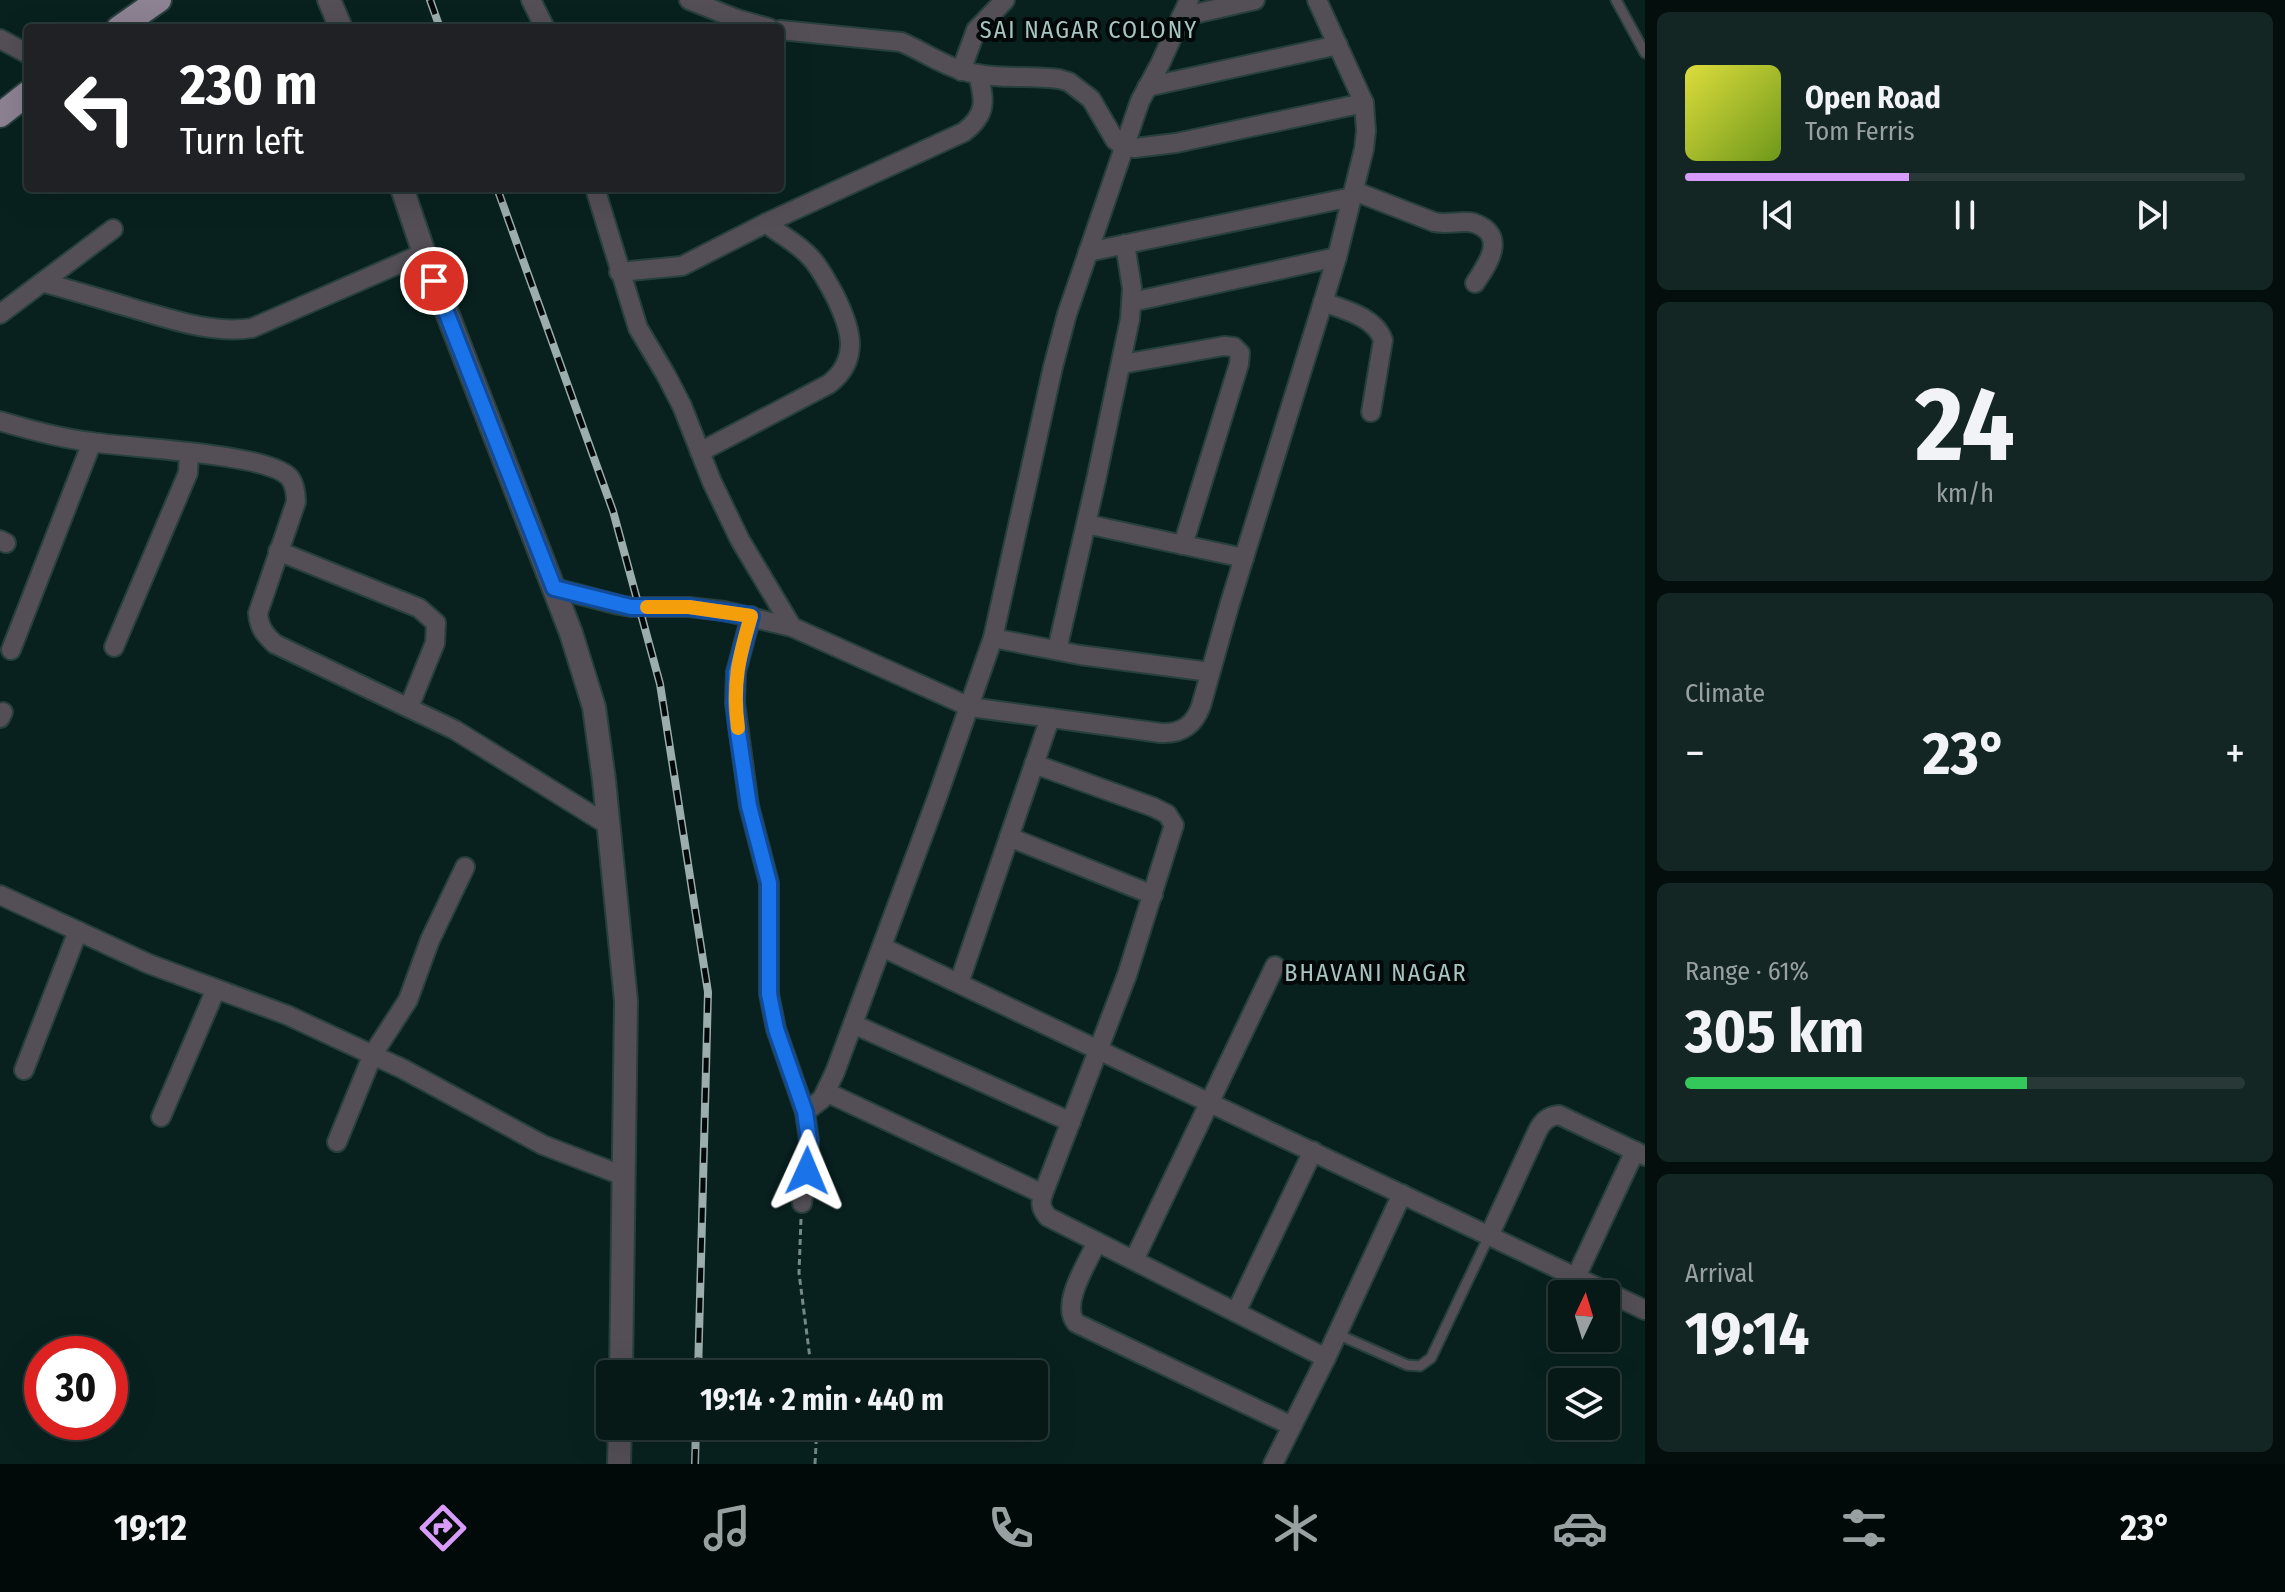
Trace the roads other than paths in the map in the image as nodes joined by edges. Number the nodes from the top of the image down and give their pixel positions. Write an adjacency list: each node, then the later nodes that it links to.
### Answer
1 (159, 0): 11 (main road)
2 (329, 0): 12 (street)
3 (531, 0): 13 (street)
4 (689, 0): 14 (street)
5 (1005, 0): 20 (street)
6 (1189, 0): 10 (street)
7 (1255, 0): 10 (street)
8 (1317, 0): 17 (street)
9 (1616, 0): 19 (lane)
10 (1181, 17): 21 (street)
11 (125, 24)
12 (339, 24)
13 (543, 24)
14 (755, 24)
15 (784, 30): 20 (street)
16 (0, 39): 18 (street)
17 (1338, 45): 21 (street); 23 (street)
18 (24, 52)
19 (1645, 53)
20 (970, 73): 25 (street); 29 (street)
21 (1147, 87): 25 (street)
22 (24, 96): 24 (main road)
23 (1364, 103): 25 (street); 28 (street)
24 (0, 115)
25 (1124, 146): 32 (street)
26 (403, 192): 33 (street)
27 (596, 192): 35 (street)
28 (1353, 194): 31 (street); 34 (street); 37 (street)
29 (766, 223): 35 (street); 45 (street)
30 (113, 229): 36 (street)
31 (1125, 244): 32 (street); 38 (street)
32 (1088, 252): 54 (street)
33 (424, 253): 36 (street); 51 (street)
34 (1337, 257): 38 (street); 39 (street)
35 (619, 272): 45 (street)
36 (45, 283): 40 (street)
37 (1475, 283)
38 (1132, 302): 41 (street)
39 (1323, 302): 42 (street); 50 (street)
40 (0, 314)
41 (1122, 364): 47 (street); 48 (street)
42 (1371, 412)
43 (0, 421): 44 (street)
44 (92, 442): 46 (street); 56 (street)
45 (700, 452): 53 (street)
46 (189, 453): 49 (street); 55 (street)
47 (1086, 524): 48 (street); 57 (street)
48 (1183, 545): 50 (street)
49 (278, 551): 59 (street); 59 (street)
50 (1244, 558): 58 (street)
51 (554, 588): 52 (street); 63 (street)
52 (751, 616): 53 (street); 79 (street)
53 (792, 627): 60 (street)
54 (993, 638): 57 (street); 60 (street)
55 (114, 647)
56 (11, 650)
57 (1057, 650): 58 (street)
58 (1210, 672): 61 (street)
59 (409, 707): 63 (street)
60 (970, 707): 61 (street); 69 (street)
61 (1050, 718): 62 (street)
62 (1034, 764): 64 (street); 67 (street)
63 (608, 825): 85 (street)
64 (1009, 837): 67 (street); 71 (street)
65 (465, 867): 75 (street)
66 (0, 895): 68 (street)
67 (1153, 895): 74 (street)
68 (78, 931): 72 (street); 76 (street)
69 (882, 947): 71 (street); 73 (street)
70 (1275, 966): 78 (street)
71 (959, 983): 74 (street)
72 (216, 989): 75 (street); 80 (street)
73 (853, 1024): 77 (street); 81 (street)
74 (1099, 1049): 78 (street); 81 (street)
75 (373, 1054): 82 (street); 85 (street)
76 (24, 1070)
77 (826, 1092): 79 (street); 86 (street)
78 (1211, 1102): 83 (street); 91 (street)
79 (805, 1112): 88 (street)
80 (161, 1117)
81 (1071, 1122): 86 (street)
82 (337, 1142)
83 (1313, 1151): 87 (street); 94 (street)
84 (1640, 1154): 89 (street); 92 (street)
85 (624, 1176): 97 (street)
86 (1043, 1194): 90 (street)
87 (1402, 1194): 89 (street); 95 (street)
88 (802, 1203)
89 (1489, 1236): 92 (street); 95 (lane)
90 (1097, 1242): 91 (street); 98 (street)
91 (1134, 1260): 94 (street)
92 (1576, 1277): 93 (street)
93 (1645, 1310)
94 (1236, 1312): 96 (street)
95 (1337, 1334): 96 (street)
96 (1326, 1358): 98 (street)
97 (621, 1360)
98 (1292, 1426): 101 (street)
99 (620, 1440): 100 (street)
100 (619, 1464)
101 (1273, 1464)

